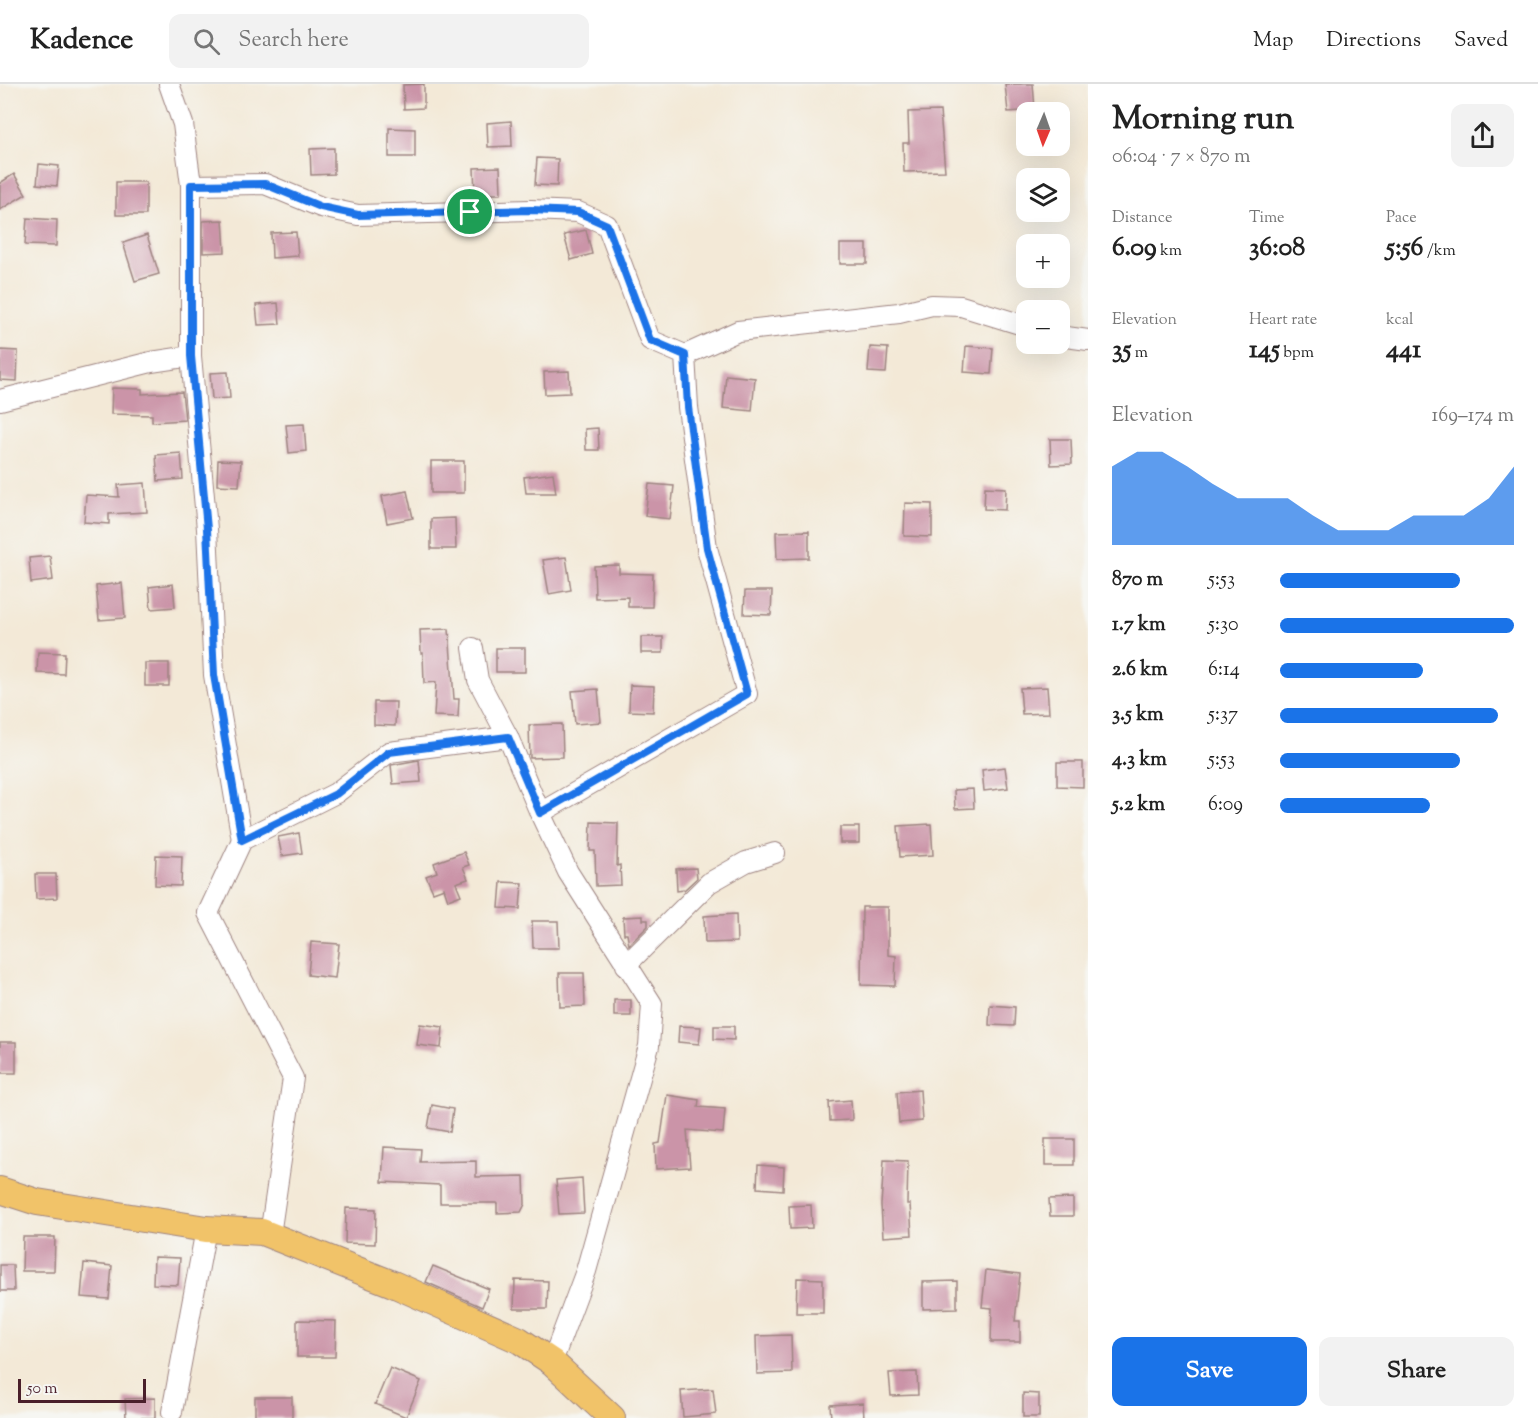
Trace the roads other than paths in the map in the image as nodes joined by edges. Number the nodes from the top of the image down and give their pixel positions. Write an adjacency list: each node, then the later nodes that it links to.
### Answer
1 (169, 84): 2 (street)
2 (191, 185): 6 (street); 7 (street)
3 (1016, 323): 6 (street)
4 (1070, 338): 5 (street)
5 (1088, 340)
6 (685, 355): 11 (street)
7 (191, 356): 8 (street); 12 (street)
8 (0, 400)
9 (473, 648): 10 (street)
10 (508, 737): 11 (street); 12 (street)
11 (540, 813): 14 (street)
12 (242, 840): 17 (street)
13 (775, 853): 14 (street)
14 (626, 965): 18 (street)
15 (0, 1190): 16 (main road)
16 (206, 1229): 17 (main road); 19 (street)
17 (270, 1235): 18 (main road)
18 (552, 1362): 20 (main road)
19 (172, 1412)
20 (611, 1417)

